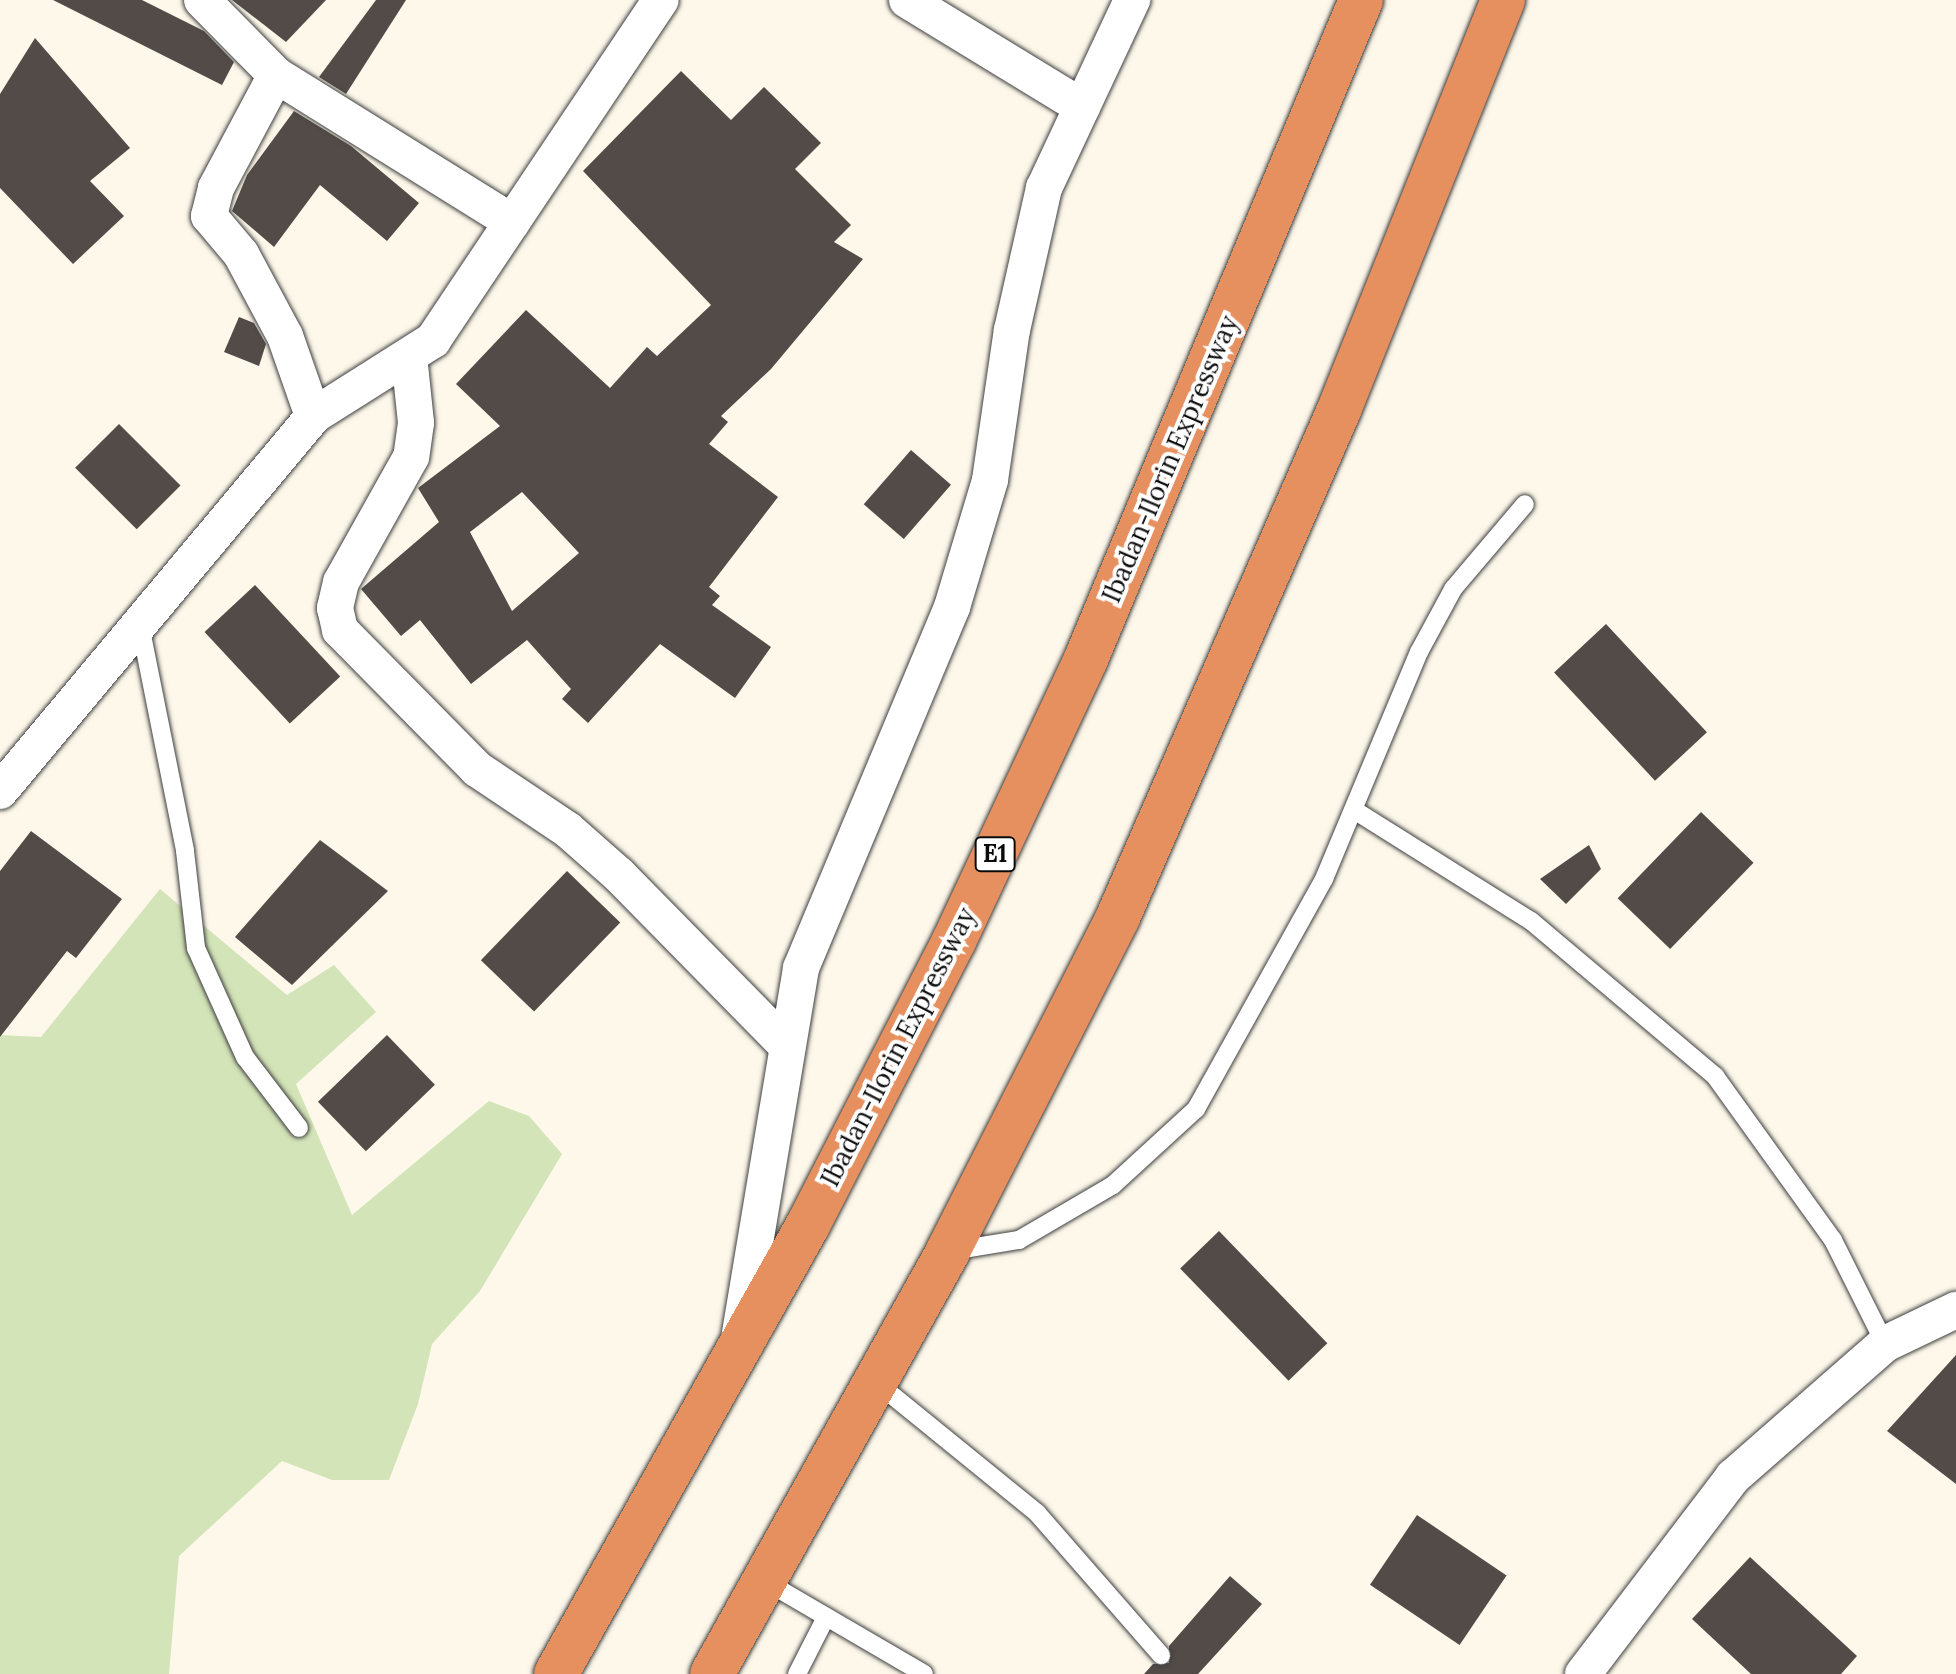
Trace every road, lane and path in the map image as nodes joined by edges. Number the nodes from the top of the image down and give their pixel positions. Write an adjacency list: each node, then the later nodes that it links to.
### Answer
1 (202, 0): 7 (street)
2 (661, 0): 9 (street)
3 (907, 0): 8 (street)
4 (1132, 0): 8 (street)
5 (1361, 0): 21 (highway, Ibadan-Ilorin Expressway / E1)
6 (1503, 0): 18 (highway)
7 (276, 75): 9 (street); 11 (street)
8 (1082, 107): 16 (street)
9 (512, 222): 10 (street)
10 (409, 356): 11 (street); 16 (street)
11 (313, 416): 13 (street)
12 (1525, 504): 15 (lane)
13 (140, 625): 14 (street); 17 (lane)
14 (0, 791)
15 (1354, 810): 18 (lane); 20 (lane)
16 (787, 1046): 21 (street)
17 (299, 1128)
18 (948, 1251): 22 (highway)
19 (1956, 1310): 20 (street)
20 (1885, 1344): 30 (street)
21 (737, 1352): 26 (highway, Ibadan-Ilorin Expressway / E1)
22 (877, 1383): 23 (highway); 25 (lane)
23 (765, 1581): 24 (lane); 27 (highway)
24 (826, 1617): 28 (lane); 29 (lane)
25 (1161, 1655)
26 (556, 1674)
27 (712, 1674)
28 (797, 1674)
29 (924, 1674)
30 (1583, 1674)

